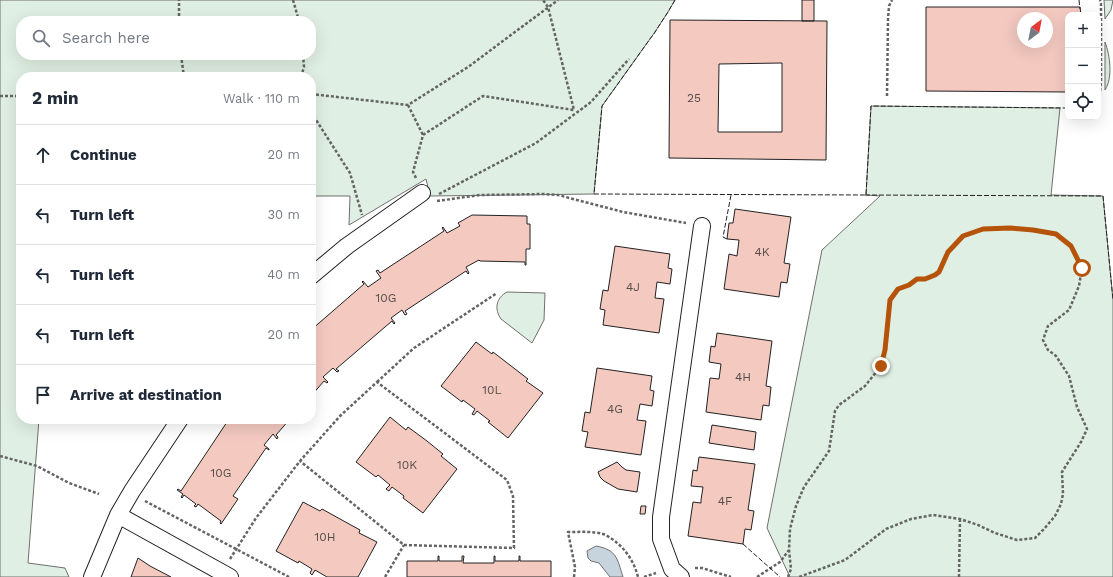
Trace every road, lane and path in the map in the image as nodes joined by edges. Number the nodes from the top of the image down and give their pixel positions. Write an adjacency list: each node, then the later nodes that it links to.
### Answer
1 (179, 0): 8 (path)
2 (293, 0): 9 (path)
3 (543, 0): 7 (path)
4 (558, 0): 7 (path)
5 (892, 0): 19 (path)
6 (1100, 0): 15 (path)
7 (548, 7): 20 (path); 22 (path)
8 (179, 16)
9 (298, 16)
10 (629, 59): 23 (path)
11 (182, 60): 13 (path)
12 (303, 60): 14 (path)
13 (183, 72)
14 (303, 72)
15 (1101, 84)
16 (316, 95): 20 (path)
17 (0, 96): 18 (path)
18 (16, 96)
19 (887, 96)
20 (408, 105): 22 (path)
21 (316, 120): 25 (path)
22 (423, 135): 23 (path)
23 (425, 196): 24 (path); 25 (street)
24 (702, 226): 45 (street)
25 (367, 232): 26 (street)
26 (316, 272)
27 (498, 293): 28 (path)
28 (377, 382): 31 (path); 36 (path)
29 (177, 424): 34 (street)
30 (0, 456): 32 (path)
31 (300, 461): 36 (path); 37 (path)
32 (99, 494)
33 (141, 498): 37 (path)
34 (118, 515): 39 (street); 40 (street)
35 (960, 519): 38 (path); 48 (path); 49 (path)
36 (404, 545): 42 (path)
37 (236, 548): 39 (path); 41 (path)
38 (788, 550): 46 (path); 47 (path)
39 (226, 575)
40 (92, 577)
41 (289, 577)
42 (385, 577)
43 (574, 577): 44 (path)
44 (638, 577)
45 (681, 577)
46 (757, 577)
47 (788, 577)
48 (799, 577)
49 (959, 577)

